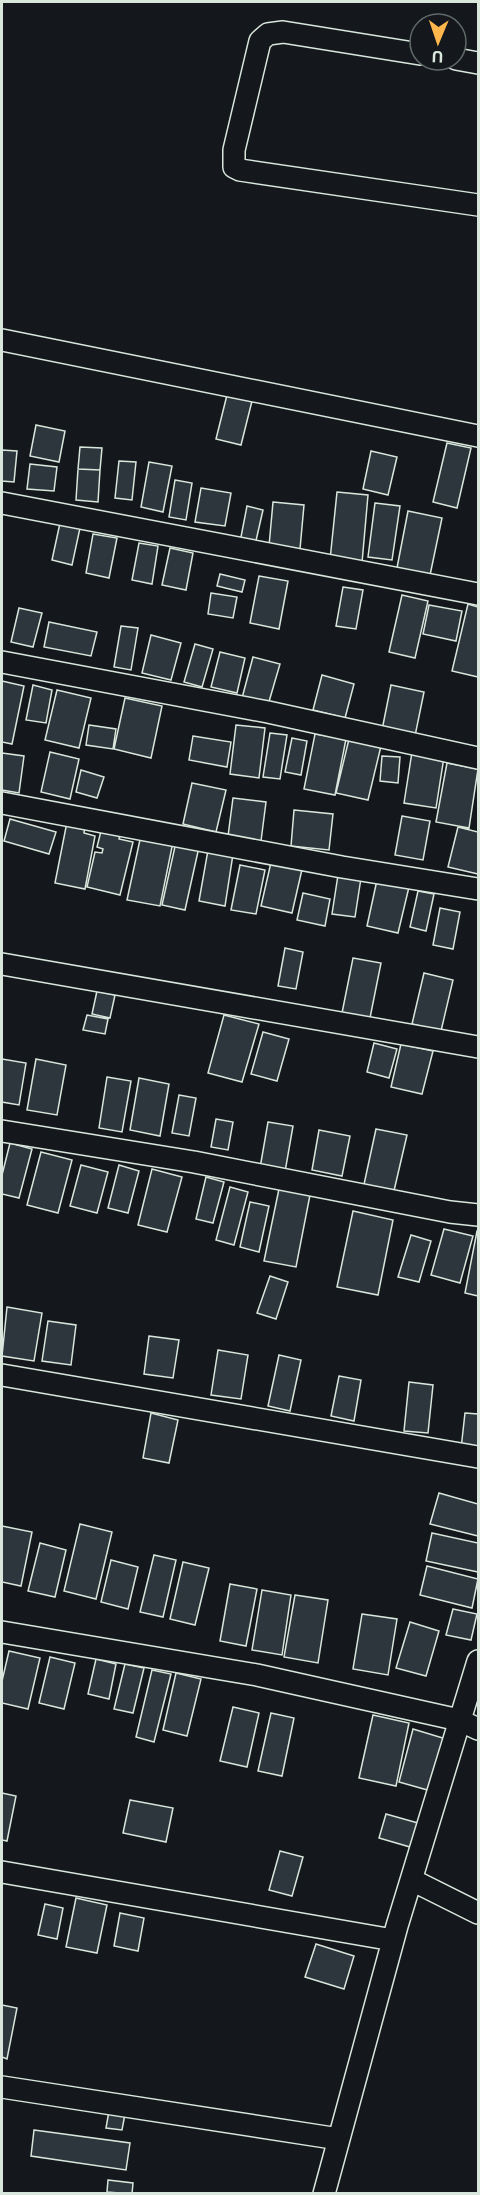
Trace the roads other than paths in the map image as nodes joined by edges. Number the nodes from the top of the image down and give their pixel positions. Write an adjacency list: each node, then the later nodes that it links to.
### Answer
1 (408, 52): 2 (street)
2 (478, 205)
3 (2, 340): 4 (street)
4 (478, 436)
5 (2, 503): 6 (street)
6 (478, 594)
7 (2, 662): 8 (street)
8 (478, 758)
9 (2, 803): 10 (street)
10 (478, 889)
11 (2, 964): 12 (street)
12 (478, 1047)
13 (2, 1131): 14 (street)
14 (478, 1215)
15 (2, 1375): 16 (street)
16 (478, 1457)
17 (2, 1632): 19 (street)
18 (478, 1660): 19 (street)
19 (459, 1720): 20 (street); 22 (street)
20 (478, 1729)
21 (2, 1872): 24 (street)
22 (412, 1880): 23 (street); 24 (street)
23 (478, 1913)
24 (393, 1940): 26 (street)
25 (2, 2086): 26 (street)
26 (339, 2139): 27 (street)
27 (324, 2193)

